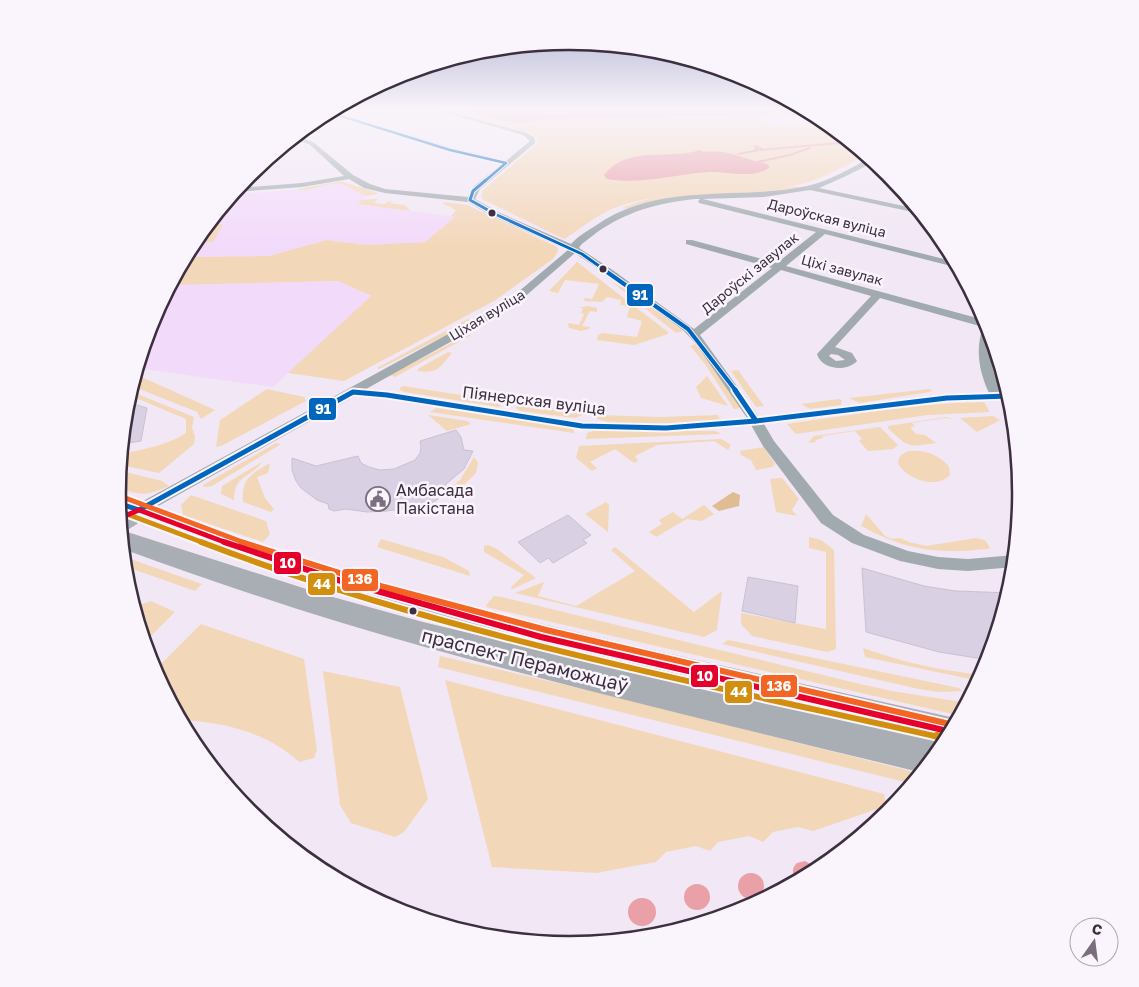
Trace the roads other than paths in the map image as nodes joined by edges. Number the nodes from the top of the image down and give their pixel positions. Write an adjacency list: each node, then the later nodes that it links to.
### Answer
1 (324, 155): 6 (street)
2 (470, 155): 5 (street)
3 (517, 155): 5 (street)
4 (865, 163): 8 (street, Ціхая вуліца)
5 (506, 164): 10 (street)
6 (349, 176): 7 (street); 10 (street)
7 (248, 188)
8 (810, 188): 9 (street, Ціхая вуліца); 11 (street)
9 (689, 197): 12 (street, Дароўская вуліца); 14 (street, Ціхая вуліца)
10 (470, 200): 14 (street)
11 (909, 209)
12 (822, 232): 15 (street, Дароўская вуліца); 16 (street, Дароўскі завулак)
13 (689, 242): 16 (street, Ціхі завулак)
14 (574, 249): 19 (street); 22 (street, Ціхая вуліца)
15 (948, 263)
16 (779, 267): 17 (street, Ціхі завулак); 19 (street, Дароўскі завулак)
17 (878, 294): 18 (street, Ціхі завулак); 21 (street)
18 (979, 323)
19 (693, 335): 25 (street)
20 (985, 340): 23 (street)
21 (823, 354)
22 (353, 392): 25 (street, Піянерская вуліца); 26 (street, Ціхая вуліца)
23 (996, 395): 24 (street, Піянерская вуліца); 25 (street, Піянерская вуліца)
24 (1002, 395)
25 (756, 421): 29 (street)
26 (127, 513)
27 (127, 515): 30 (main road, праспект Пераможцаў)
28 (129, 541): 31 (main road, праспект Пераможцаў)
29 (1007, 562)
30 (944, 730)
31 (925, 757)

